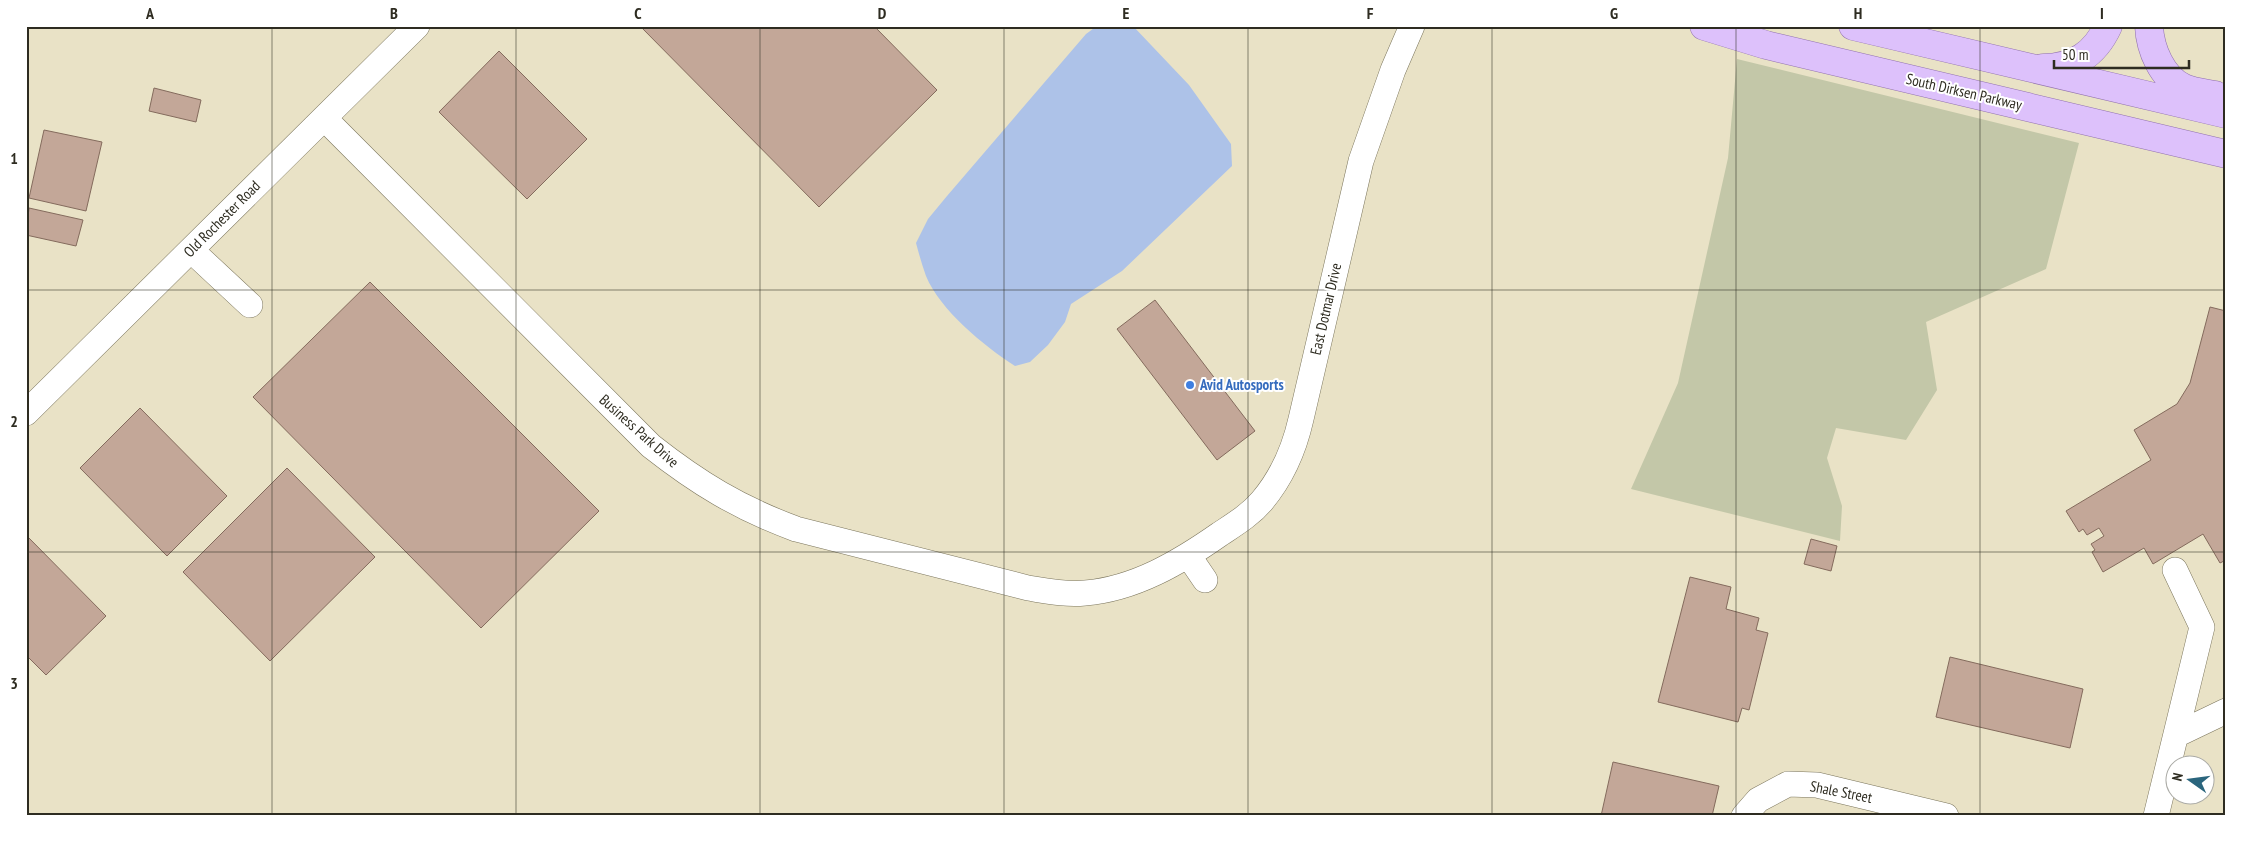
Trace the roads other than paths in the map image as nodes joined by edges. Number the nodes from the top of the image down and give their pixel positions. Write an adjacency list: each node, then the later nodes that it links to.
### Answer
1 (417, 26): 10 (street, Old Rochester Road)
2 (1412, 26): 15 (street, East Dotmar Drive)
3 (1704, 26): 11 (main road, South Dirksen Parkway)
4 (1853, 26): 7 (main road)
5 (2108, 26): 7 (main road)
6 (2149, 26): 8 (main road)
7 (2029, 68): 9 (main road)
8 (2226, 98)
9 (2226, 114)
10 (324, 118): 12 (street, Old Rochester Road); 15 (street, Business Park Drive)
11 (2226, 154)
12 (191, 250): 13 (street); 14 (street, Old Rochester Road)
13 (250, 305)
14 (26, 413)
15 (1188, 555): 17 (street)
16 (2176, 570): 19 (street)
17 (1205, 580)
18 (2226, 710): 19 (street)
19 (2176, 735): 22 (street)
20 (1745, 815): 21 (street, Shale Street)
21 (1946, 816)
22 (2156, 816)

